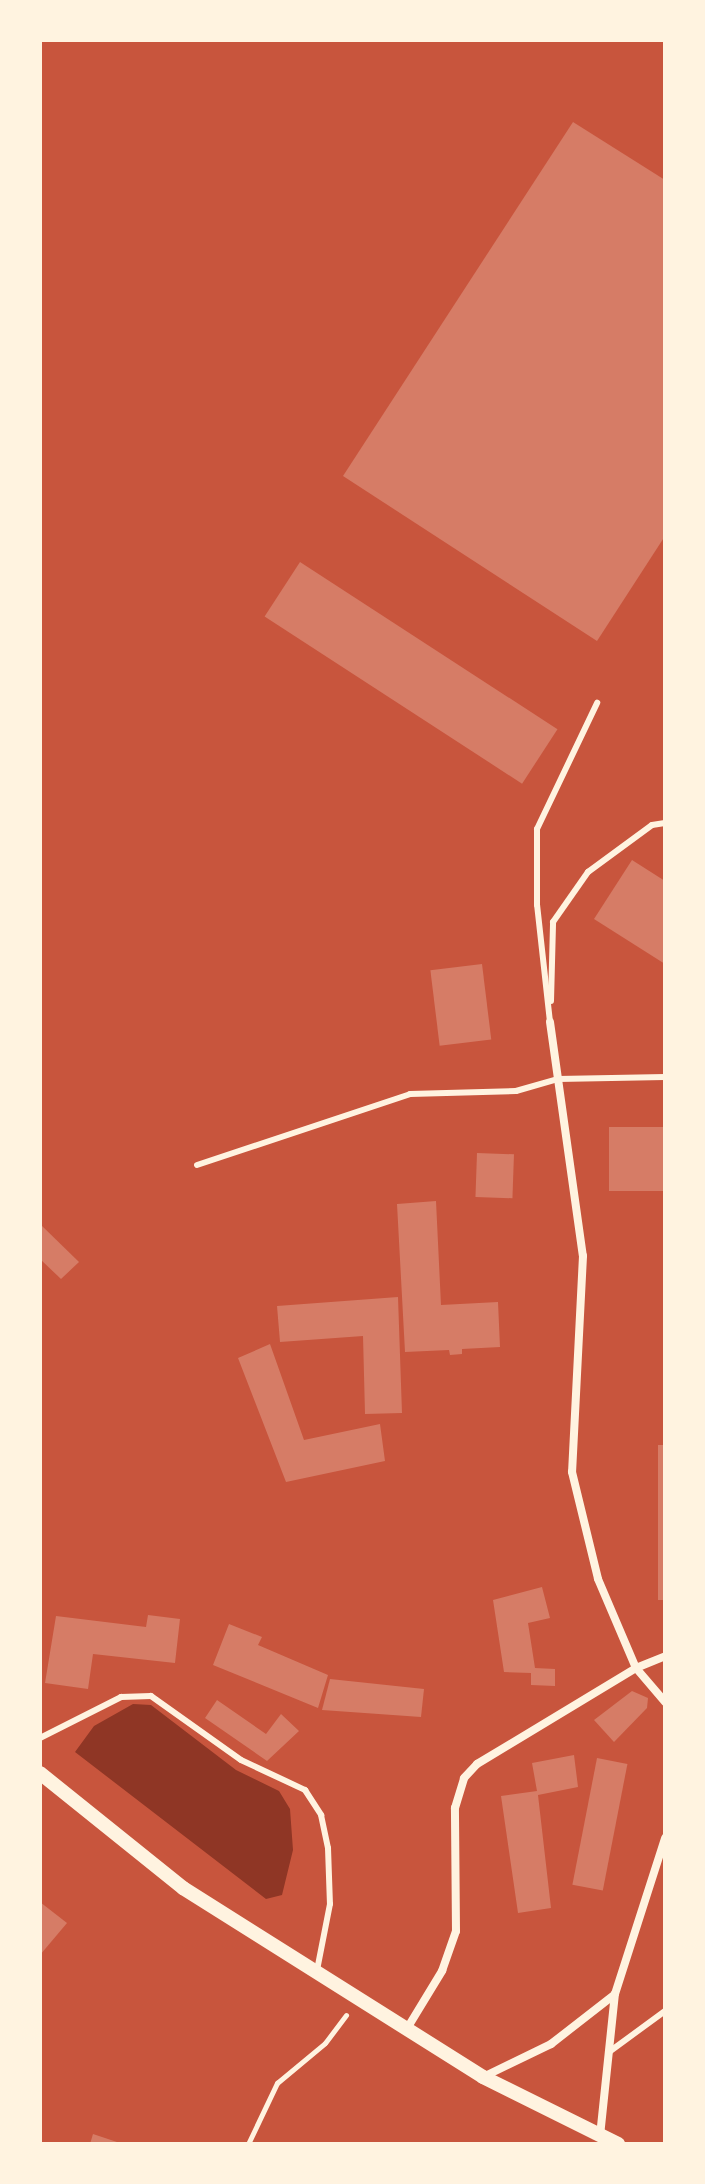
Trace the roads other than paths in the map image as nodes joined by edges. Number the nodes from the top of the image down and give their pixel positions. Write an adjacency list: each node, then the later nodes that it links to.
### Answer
1 (597, 703): 3 (lane)
2 (665, 823): 3 (lane)
3 (550, 1022): 5 (street)
4 (665, 1077): 5 (lane)
5 (558, 1079): 6 (lane); 8 (street)
6 (197, 1165)
7 (665, 1656): 8 (street)
8 (636, 1668): 9 (street); 16 (street)
9 (665, 1702)
10 (40, 1738): 13 (lane)
11 (40, 1773): 13 (street)
12 (665, 1838): 14 (street)
13 (317, 1973): 16 (street)
14 (615, 1994): 17 (street); 18 (street)
15 (665, 2011): 17 (lane)
16 (408, 2027): 18 (street)
17 (606, 2054): 19 (street)
18 (483, 2077): 19 (street)
19 (600, 2136): 20 (street)
20 (618, 2144)

